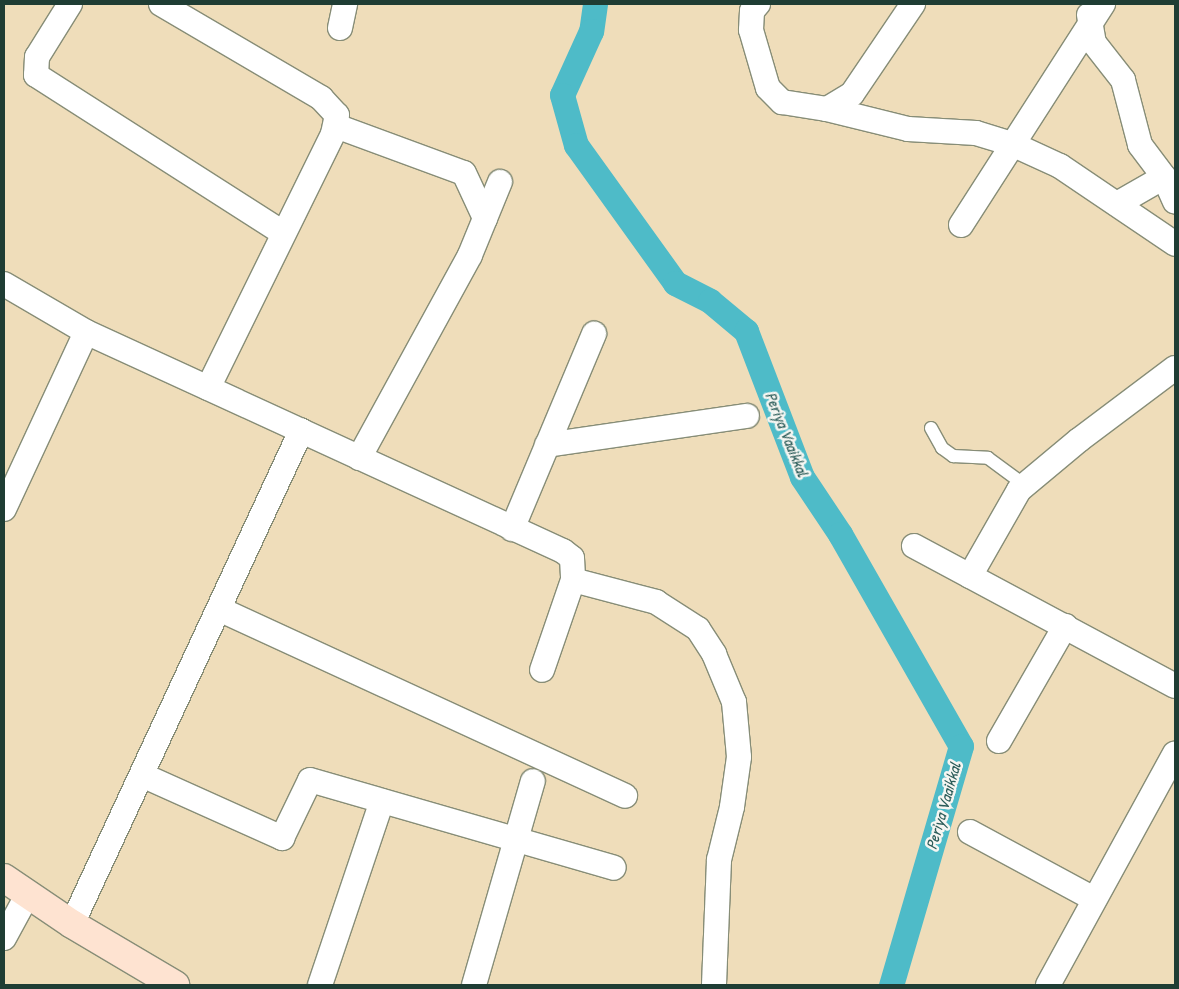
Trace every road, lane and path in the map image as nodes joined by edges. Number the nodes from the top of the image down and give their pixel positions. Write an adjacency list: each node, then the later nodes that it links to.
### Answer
1 (70, 4): 19 (street)
2 (161, 4): 11 (street)
3 (345, 4): 9 (street)
4 (758, 4): 10 (street)
5 (1089, 4): 8 (street)
6 (1103, 4): 8 (street)
7 (911, 5): 10 (street)
8 (1090, 27): 12 (street); 13 (street)
9 (340, 28)
10 (827, 109): 12 (street)
11 (336, 126): 17 (street); 19 (street)
12 (1012, 144): 16 (street); 18 (street)
13 (1166, 170): 15 (street); 16 (street)
14 (500, 182): 17 (street)
15 (1175, 202)
16 (1118, 204): 20 (street)
17 (485, 218): 30 (street)
18 (961, 225)
19 (283, 233): 25 (street)
20 (1175, 244)
21 (4, 284): 22 (street)
22 (86, 332): 25 (street); 32 (street)
23 (594, 334): 29 (street)
24 (1175, 368): 31 (street)
25 (208, 388): 28 (street)
26 (747, 416): 29 (street)
27 (930, 428): 31 (lane)
28 (301, 432): 30 (street); 37 (street)
29 (547, 446): 33 (street)
30 (359, 458): 33 (street)
31 (1026, 486): 35 (street)
32 (4, 509)
33 (512, 528): 36 (street)
34 (914, 546): 35 (street)
35 (970, 576): 38 (street)
36 (573, 580): 39 (street); 58 (street)
37 (219, 609): 43 (street); 45 (street)
38 (1065, 626): 40 (street); 41 (street)
39 (542, 670)
40 (1175, 686)
41 (999, 741)
42 (1175, 753): 52 (street)
43 (142, 775): 46 (street); 53 (street)
44 (533, 782): 48 (street)
45 (625, 796)
46 (382, 801): 48 (street); 56 (street)
47 (970, 832): 52 (street)
48 (516, 840): 49 (street); 57 (street)
49 (614, 868)
50 (4, 878): 51 (street)
51 (28, 894): 53 (street); 54 (street)
52 (1094, 899): 59 (street)
53 (72, 924): 55 (street)
54 (4, 938)
55 (165, 983)
56 (320, 985)
57 (474, 985)
58 (714, 985)
59 (1048, 985)

